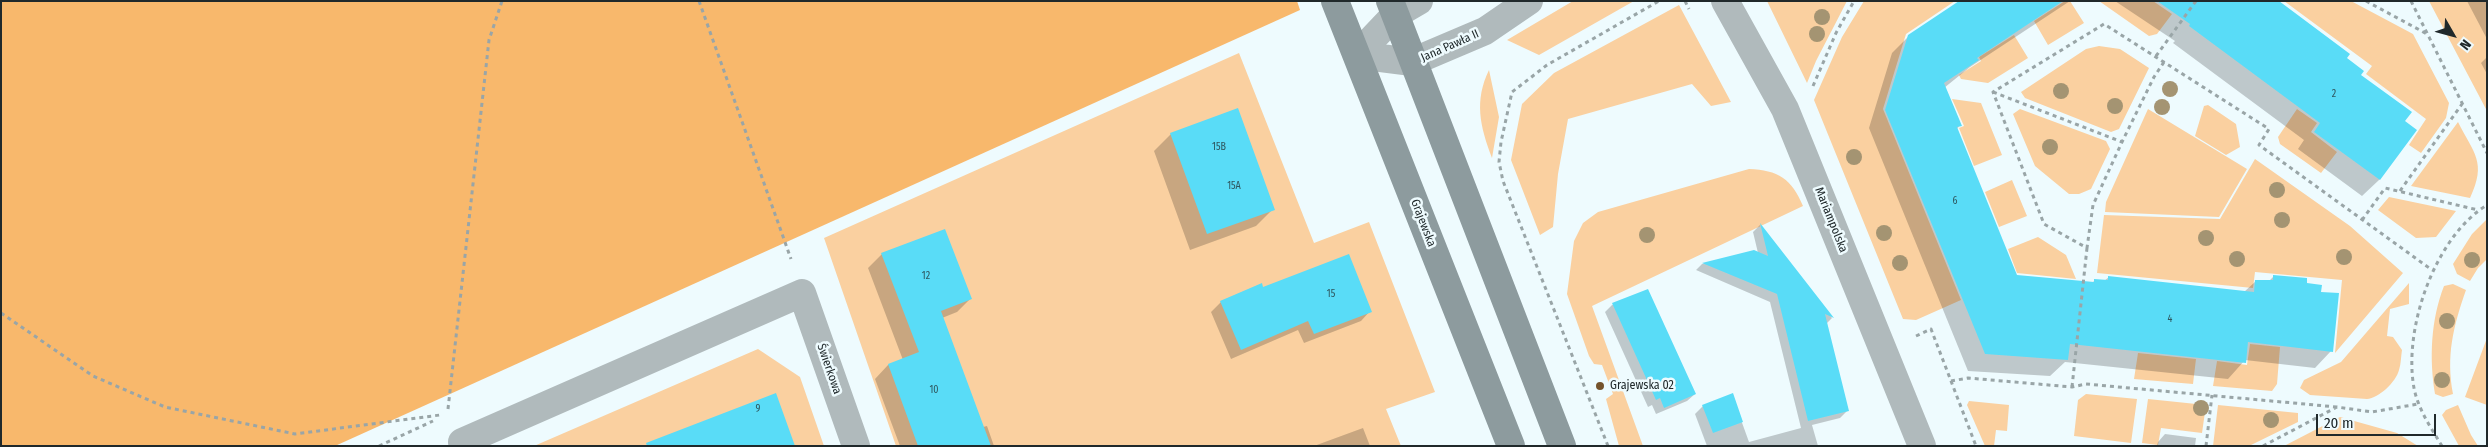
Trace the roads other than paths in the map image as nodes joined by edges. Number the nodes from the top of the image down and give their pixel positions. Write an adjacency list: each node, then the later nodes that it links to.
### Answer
1 (1335, 1): 6 (main road, Grajewska)
2 (1419, 1): 5 (street)
3 (1529, 1): 7 (street, Jana Pawła II)
4 (1725, 1): 12 (street, Mariampolska)
5 (1392, 8): 6 (street); 7 (main road)
6 (1357, 56): 7 (street, Jana Pawła II); 10 (main road, Grajewska)
7 (1412, 62): 11 (main road)
8 (462, 444): 9 (street, Świerkowa)
9 (856, 446)
10 (1511, 446)
11 (1562, 446)
12 (1922, 446)

